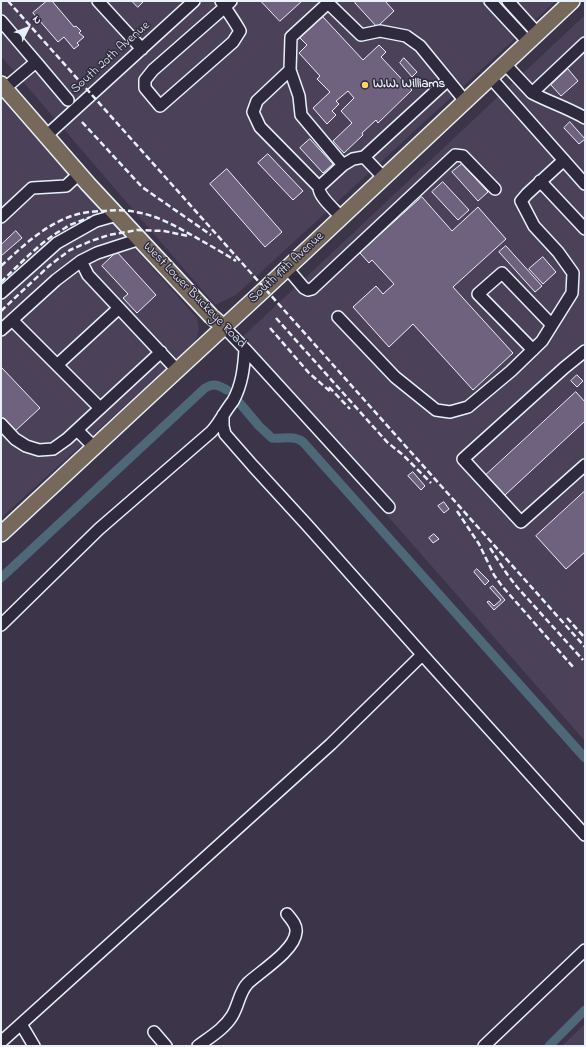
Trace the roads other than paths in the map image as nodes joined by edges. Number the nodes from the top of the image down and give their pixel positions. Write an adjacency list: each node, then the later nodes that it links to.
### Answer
1 (98, 1): 10 (street)
2 (194, 1): 10 (street, South 20th Avenue)
3 (490, 1): 8 (street)
4 (508, 1): 8 (street)
5 (572, 1): 8 (main road, South 19th Avenue)
6 (225, 3): 6 (street)
7 (1, 21): 11 (street)
8 (532, 38): 12 (main road, South 19th Avenue)
9 (585, 43): 17 (street)
10 (142, 49): 21 (street, South 20th Avenue)
11 (36, 62): 16 (street); 18 (street)
12 (505, 64): 14 (main road, South 19th Avenue); 17 (street)
13 (290, 70): 15 (street); 24 (street); 29 (street)
14 (490, 77): 19 (main road, South 19th Avenue); 23 (street)
15 (448, 80): 19 (street); 22 (street)
16 (3, 86): 21 (main road, West Lower Buckeye Road)
17 (532, 93): 20 (street)
18 (68, 100)
19 (465, 101): 26 (main road, South 19th Avenue)
20 (585, 118)
21 (46, 136): 25 (main road, West Lower Buckeye Road)
22 (364, 157): 24 (street); 26 (street)
23 (564, 160): 27 (street); 28 (street)
24 (343, 165): 29 (street)
25 (80, 174): 31 (main road, West Lower Buckeye Road); 32 (street)
26 (384, 178): 33 (main road, South 19th Avenue)
27 (540, 181): 34 (street); 42 (street)
28 (585, 184)
29 (319, 187): 33 (street)
30 (495, 189): 37 (street)
31 (117, 215): 35 (main road, West Lower Buckeye Road); 38 (street)
32 (1, 217)
33 (341, 217): 37 (main road, South 19th Avenue)
34 (585, 229)
35 (140, 239): 36 (street); 43 (main road, West Lower Buckeye Road)
36 (81, 262): 39 (street); 41 (street)
37 (287, 268): 43 (main road, South 19th Avenue)
38 (1, 293)
39 (119, 308): 48 (street); 49 (street)
40 (338, 317): 46 (street)
41 (12, 320): 44 (street); 49 (street)
42 (552, 325): 46 (street); 46 (street)
43 (224, 327): 45 (street, West Lower Buckeye Road); 50 (main road, South 19th Avenue)
44 (2, 329)
45 (245, 349): 52 (street); 57 (street, West Lower Buckeye Road)
46 (533, 350)
47 (585, 351): 56 (street)
48 (161, 352): 50 (street); 51 (street)
49 (57, 365): 51 (street)
50 (177, 370): 55 (main road, South 19th Avenue)
51 (100, 408): 54 (street)
52 (223, 415): 59 (street); 60 (street)
53 (1, 424): 54 (street)
54 (77, 430): 55 (street)
55 (94, 447): 58 (main road, South 19th Avenue)
56 (585, 465)
57 (389, 507)
58 (1, 534)
59 (1, 625)
60 (422, 655): 61 (street); 64 (street)
61 (585, 835)
62 (287, 914): 69 (street)
63 (585, 950): 70 (street)
64 (21, 1024): 66 (street); 67 (street)
65 (154, 1032): 68 (street)
66 (1, 1042)
67 (34, 1046)
68 (166, 1046)
69 (198, 1046)
70 (484, 1046)

